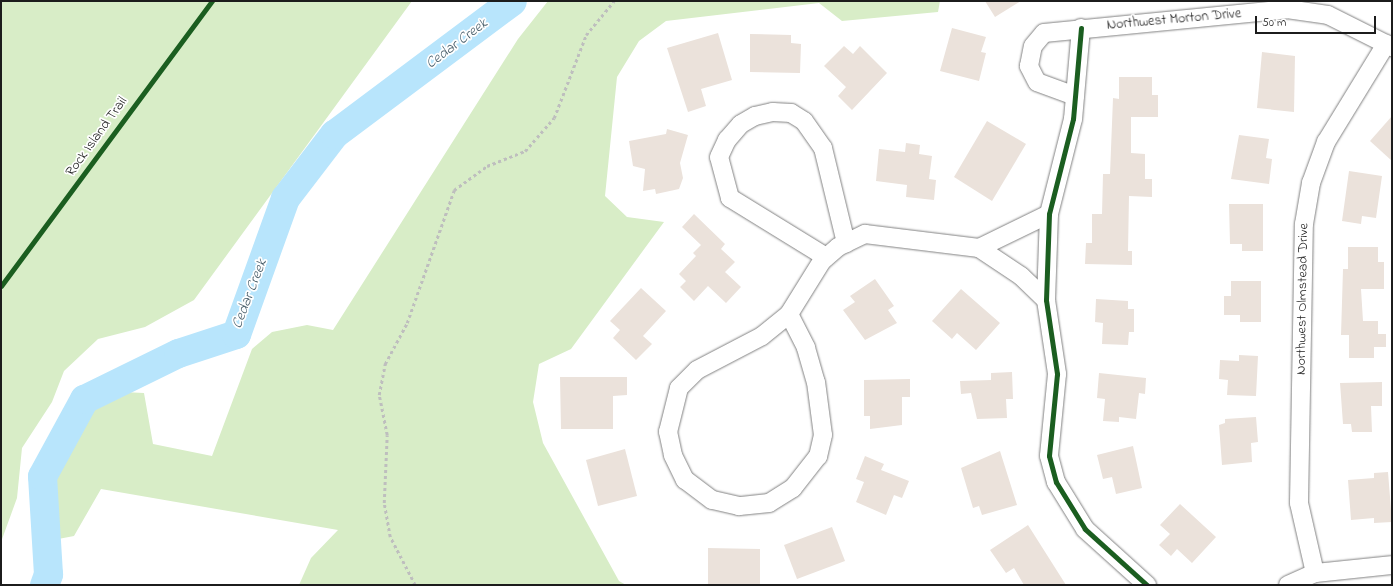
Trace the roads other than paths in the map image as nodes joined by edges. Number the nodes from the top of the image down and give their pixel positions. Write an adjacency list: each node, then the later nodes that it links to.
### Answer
1 (1081, 28): 2 (street, Northwest Morton Drive); 3 (street); 3 (street, Northwest Morton Drive)
2 (1389, 46): 11 (street, Northwest Olmstead Drive)
3 (1075, 96): 4 (street)
4 (1049, 214): 6 (street); 8 (street)
5 (846, 243): 6 (street); 7 (street); 7 (street)
6 (979, 248): 8 (street)
7 (826, 257): 9 (street)
8 (1046, 300): 12 (street)
9 (789, 314): 9 (street)
10 (1392, 566): 11 (street)
11 (1315, 573): 13 (street)
12 (1147, 585)
13 (1288, 585)

